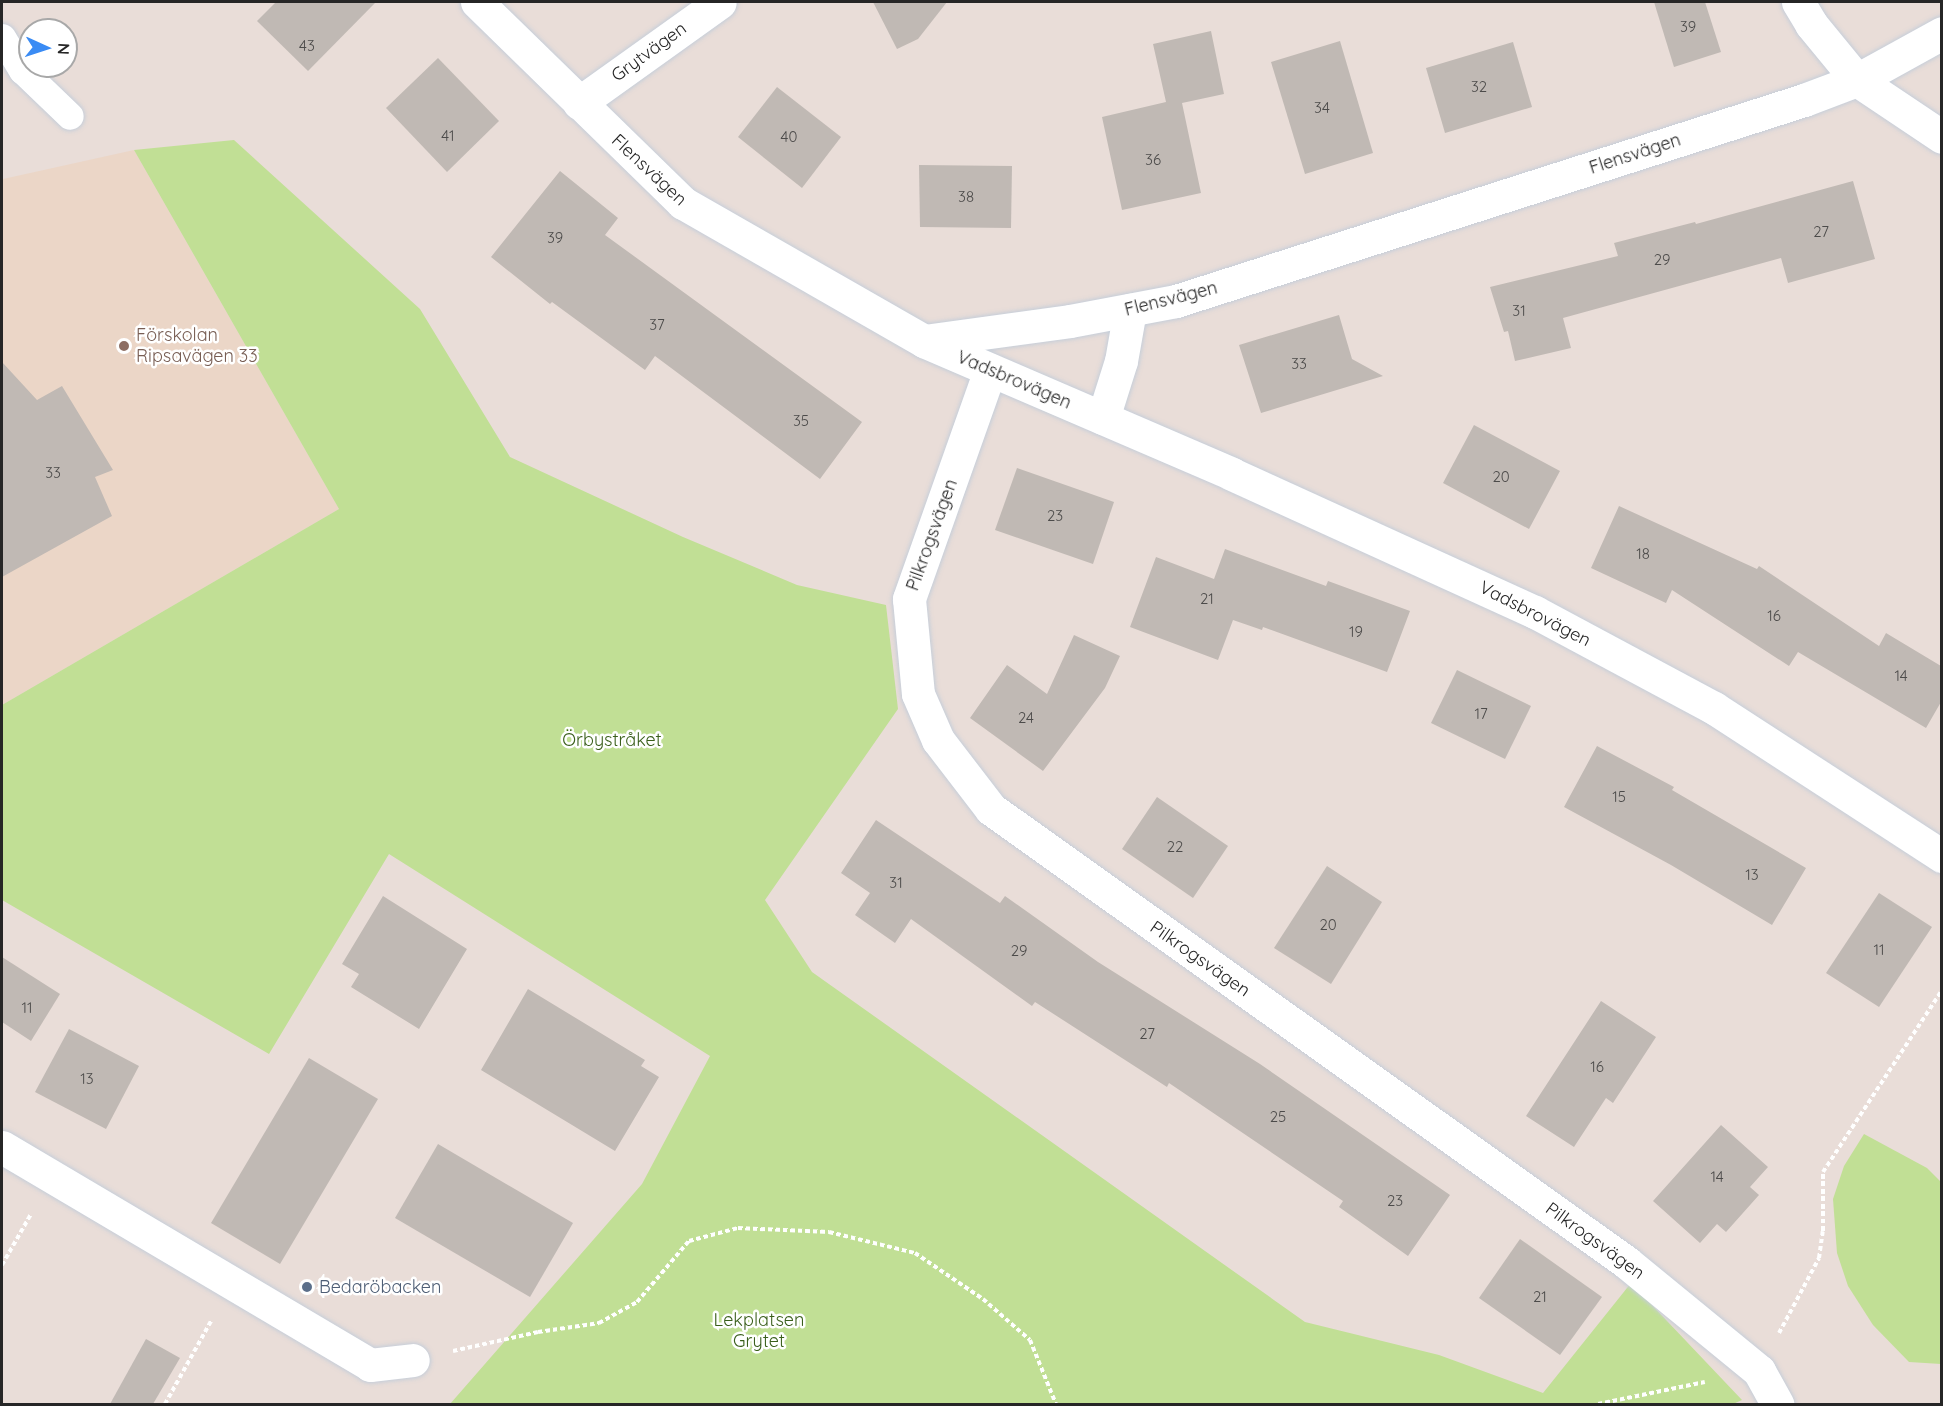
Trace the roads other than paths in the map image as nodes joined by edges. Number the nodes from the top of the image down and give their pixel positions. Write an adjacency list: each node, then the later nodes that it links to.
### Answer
1 (477, 2): 7 (street, Flensvägen)
2 (720, 2): 7 (street, Grytvägen)
3 (1798, 2): 6 (street)
4 (1941, 33): 6 (street, Flensvägen)
5 (2, 37): 8 (lane)
6 (1857, 80): 9 (street); 10 (street, Flensvägen)
7 (579, 102): 11 (street, Flensvägen)
8 (70, 116)
9 (1941, 137)
10 (1130, 310): 11 (street, Flensvägen); 13 (street)
11 (924, 341): 12 (street, Vadsbrovägen)
12 (990, 370): 13 (street, Vadsbrovägen); 17 (street, Pilkrogsvägen)
13 (1103, 418): 14 (street, Vadsbrovägen)
14 (1941, 856)
15 (2, 1147): 16 (street)
16 (413, 1360)
17 (1777, 1404)

